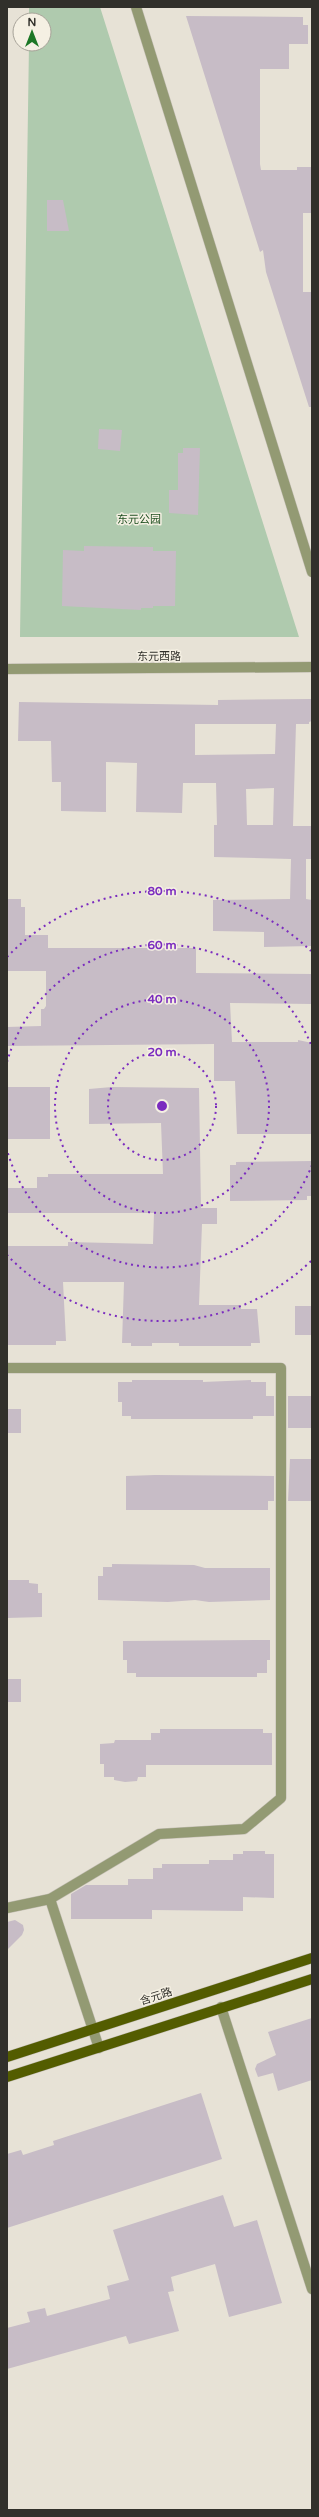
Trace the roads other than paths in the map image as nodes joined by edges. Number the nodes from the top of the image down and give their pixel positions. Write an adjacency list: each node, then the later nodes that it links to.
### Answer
1 (136, 7): 2 (street)
2 (312, 572)
3 (312, 667): 4 (street, 东元西路)
4 (7, 669)
5 (7, 1368): 6 (street)
6 (50, 1898): 7 (street); 11 (street)
7 (7, 1908)
8 (312, 1958): 11 (main road, 含元路)
9 (312, 1979): 10 (main road)
10 (221, 2007): 12 (main road); 15 (street)
11 (94, 2029): 12 (street); 13 (main road, 含元路)
12 (99, 2048): 14 (main road)
13 (7, 2057)
14 (7, 2077)
15 (312, 2289)

